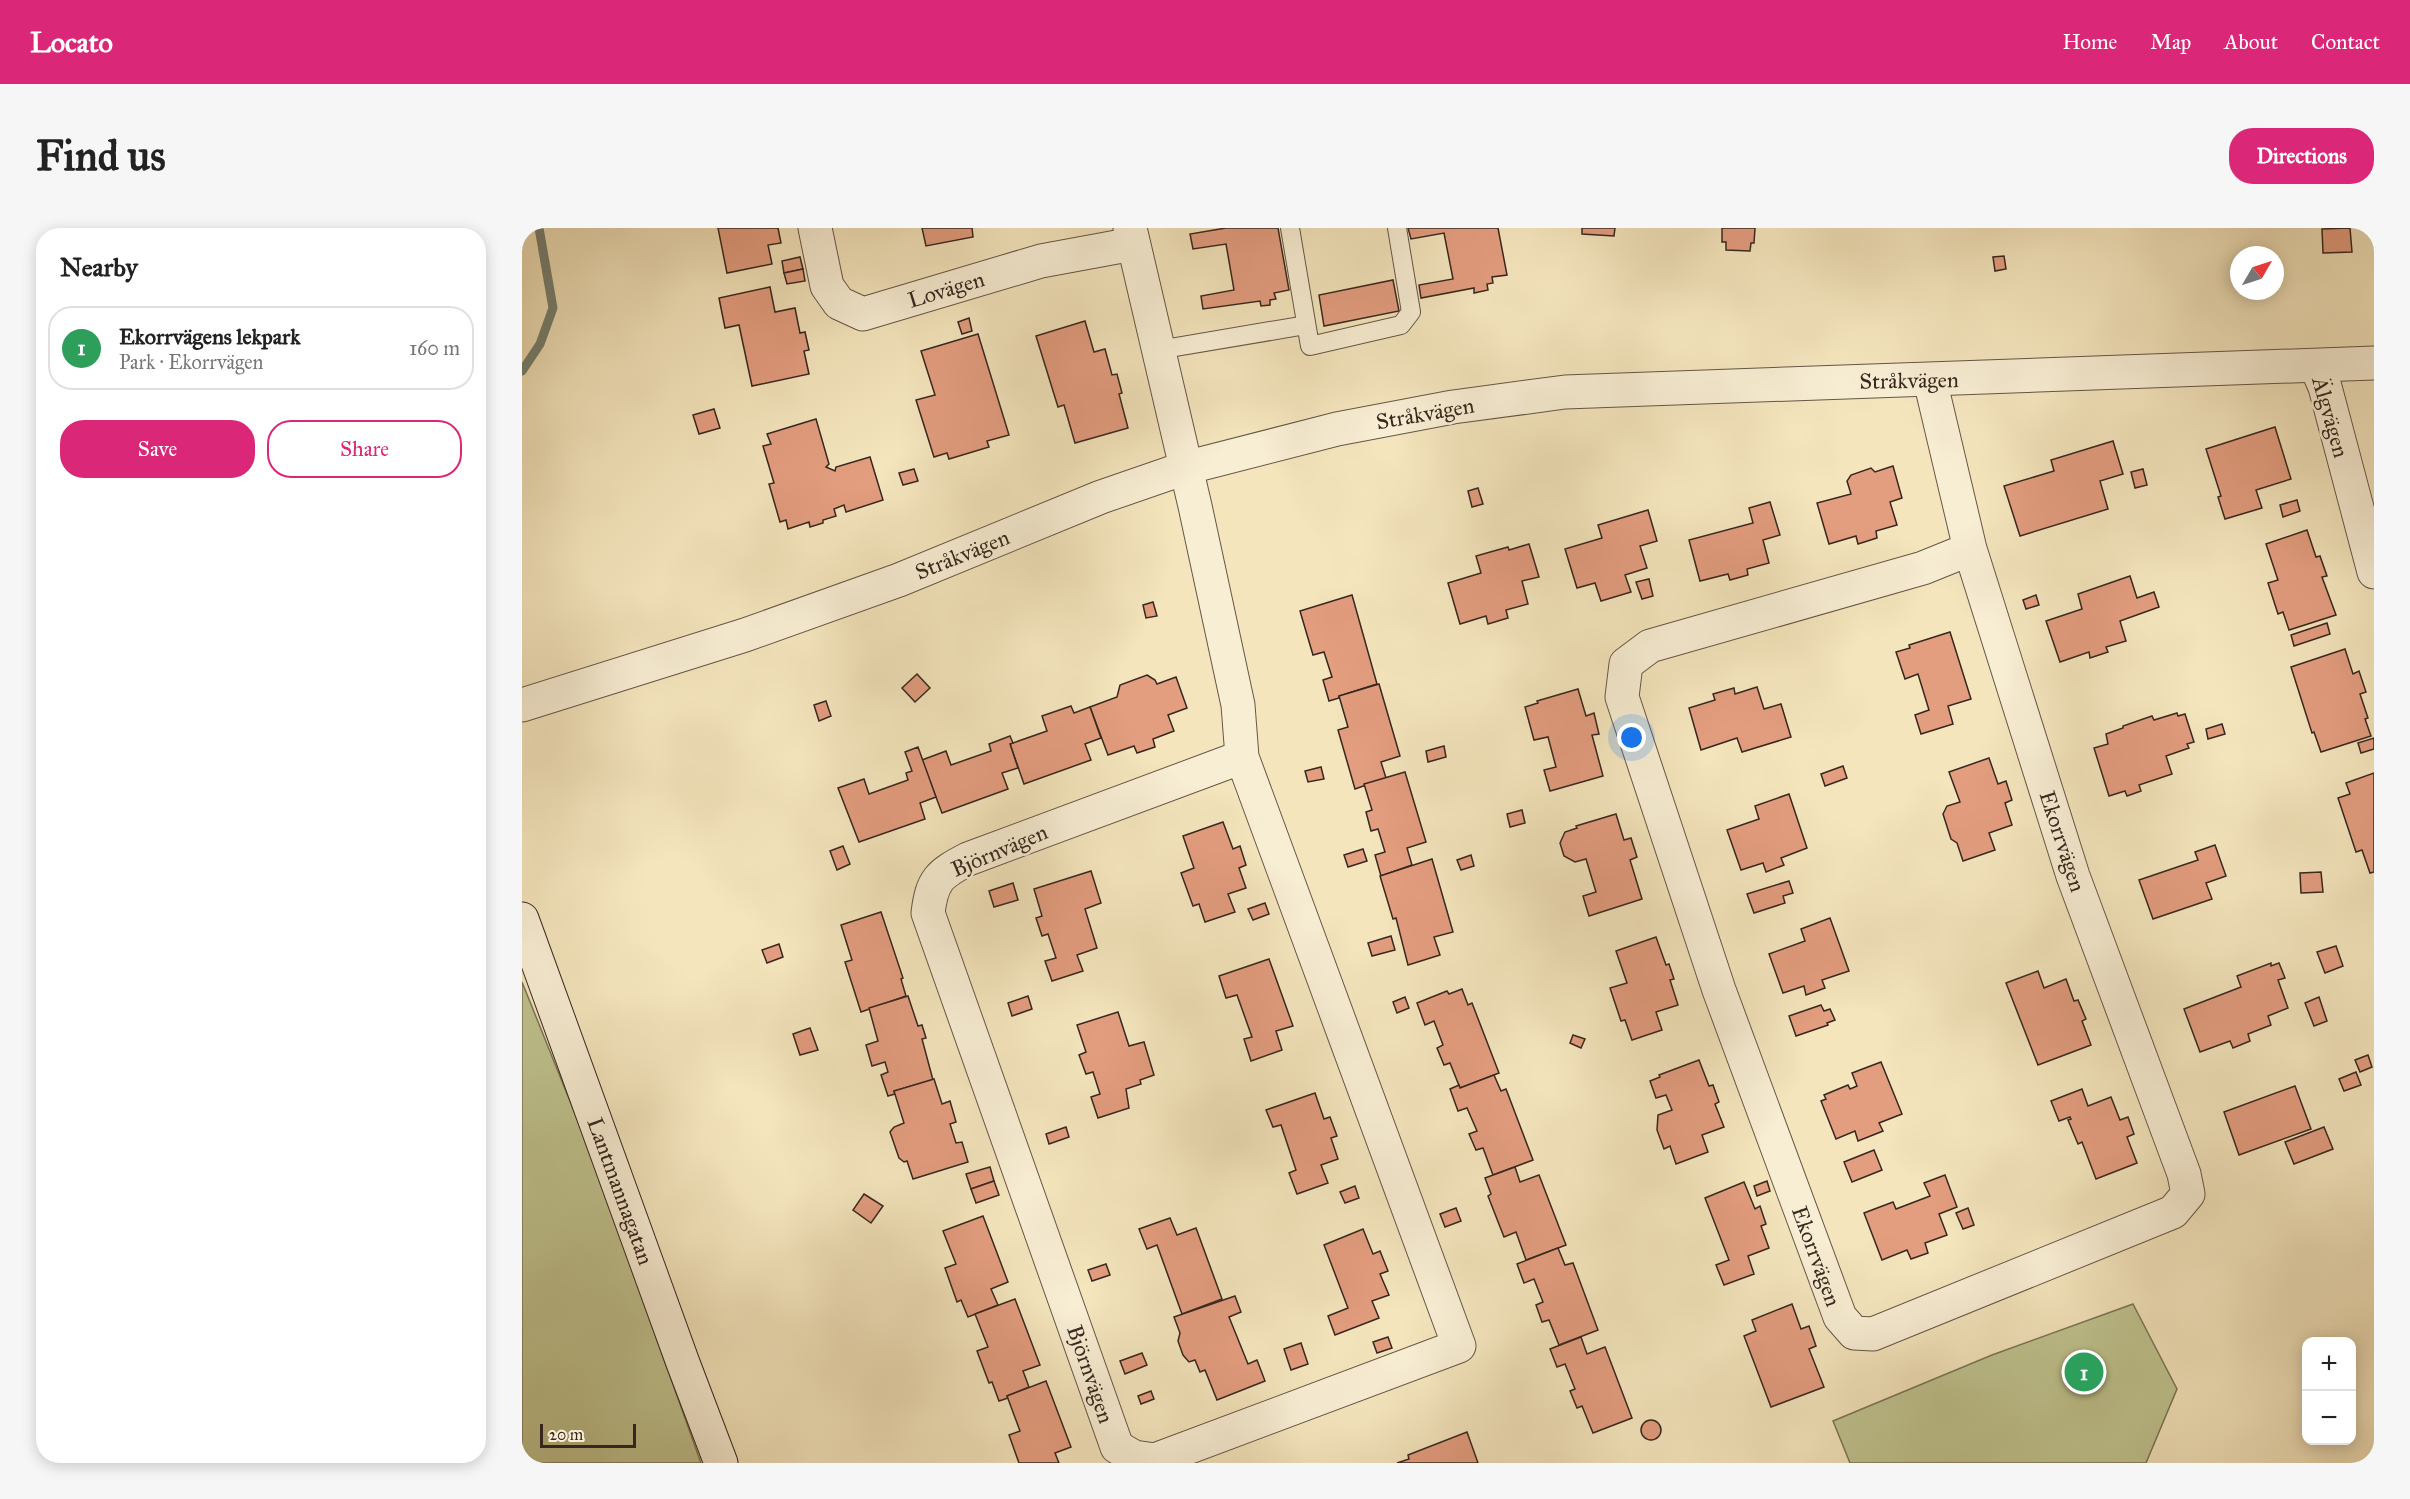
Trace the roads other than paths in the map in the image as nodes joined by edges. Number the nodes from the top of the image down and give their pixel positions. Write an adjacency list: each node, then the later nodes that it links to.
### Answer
1 (815, 228): 4 (street, Lovägen)
2 (1290, 228): 5 (lane)
3 (1397, 228): 5 (lane)
4 (1132, 236): 6 (street, Lovägen)
5 (1306, 325): 6 (lane)
6 (1158, 350): 10 (street, Lovägen)
7 (2374, 363): 8 (street, Stråkvägen)
8 (2316, 366): 9 (street, Stråkvägen); 12 (street, Älgvägen)
9 (1930, 380): 10 (street, Stråkvägen); 11 (street, Ekorrvägen)
10 (1185, 468): 13 (street, Stråkvägen); 14 (street, Björnvägen)
11 (1970, 549): 11 (street, Ekorrvägen)
12 (2374, 572)
13 (522, 705)
14 (1242, 757): 14 (street, Björnvägen)
15 (522, 918): 16 (street, Lantmannagatan)
16 (721, 1463)

